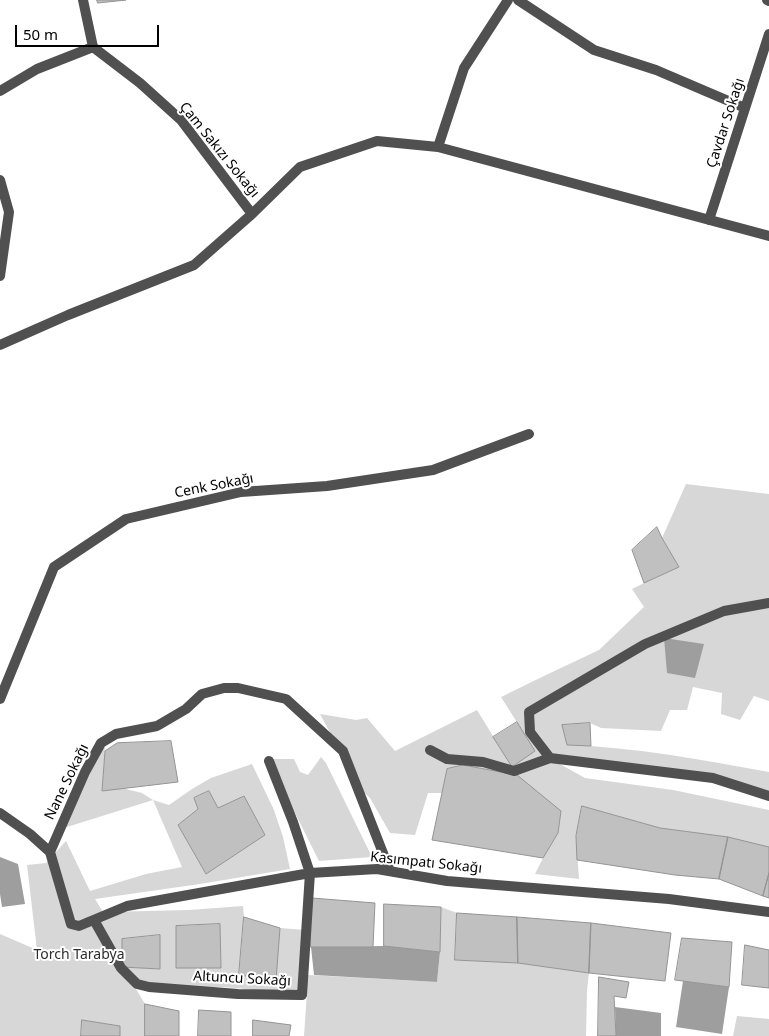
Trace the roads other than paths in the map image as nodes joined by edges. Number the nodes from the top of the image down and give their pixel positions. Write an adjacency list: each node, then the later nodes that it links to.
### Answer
1 (83, 0): 5 (street)
2 (508, 0): 8 (street)
3 (518, 0): 7 (street)
4 (769, 34): 7 (street, Çavdar Sokağı)
5 (94, 47): 6 (street); 10 (street, Çam Sakızı Sokağı)
6 (0, 91)
7 (745, 108): 11 (street, Çavdar Sokağı)
8 (438, 147): 10 (street); 11 (street)
9 (0, 180): 13 (street)
10 (252, 214): 14 (street)
11 (709, 220): 12 (street)
12 (769, 236)
13 (0, 276)
14 (0, 345)
15 (529, 434): 17 (street, Cenk Sokağı)
16 (769, 603): 19 (street)
17 (0, 698)
18 (430, 750): 19 (street)
19 (550, 758): 21 (street)
20 (269, 761): 25 (street, Altuncu Sokağı)
21 (769, 796)
22 (0, 813): 23 (street)
23 (50, 852): 24 (street, Nane Sokağı); 27 (street, Kasımpatı Sokağı)
24 (390, 871): 25 (street, Kasımpatı Sokağı); 26 (street, Kasımpatı Sokağı)
25 (310, 873): 27 (street, Kasımpatı Sokağı); 27 (street, Altuncu Sokağı)
26 (769, 912)
27 (94, 920)

